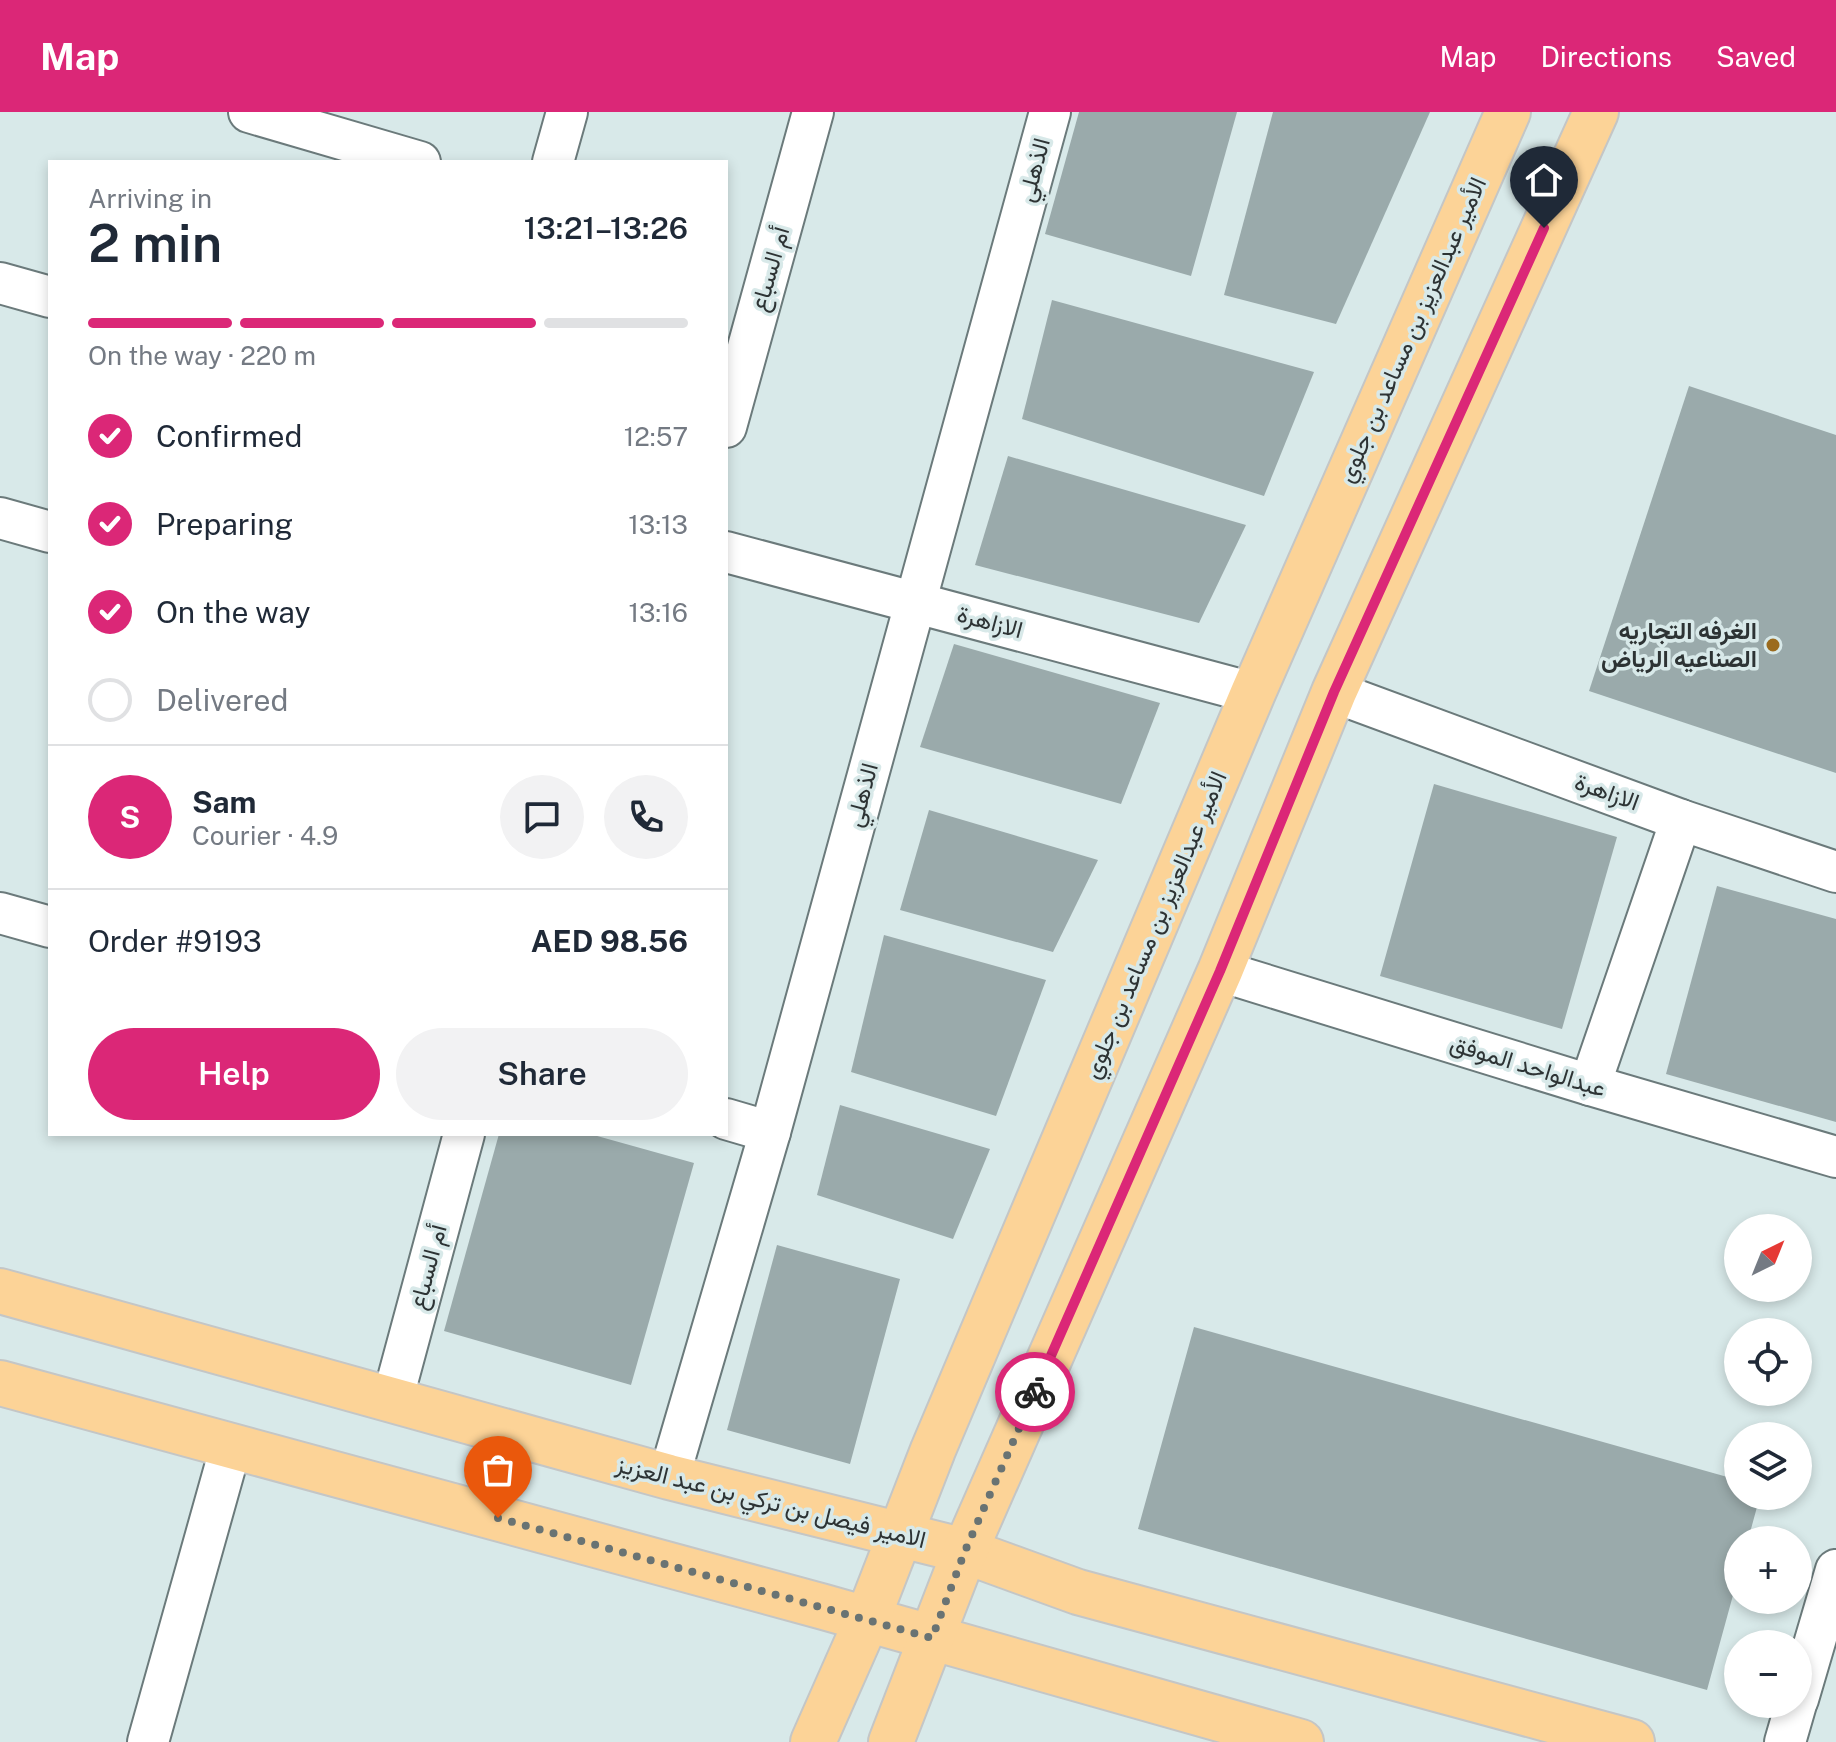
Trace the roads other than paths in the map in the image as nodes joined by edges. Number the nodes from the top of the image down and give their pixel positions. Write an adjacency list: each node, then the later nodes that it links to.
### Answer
1 (249, 112): 7 (street)
2 (567, 112): 8 (street)
3 (813, 112): 11 (street, أم السباع)
4 (1050, 112): 15 (street, الذهلي)
5 (1508, 112): 17 (main road, الأمير عبدالعزيز بن مساعد بن جلوي)
6 (1596, 112): 16 (main road)
7 (413, 160)
8 (554, 160)
9 (0, 283): 10 (street)
10 (48, 296)
11 (728, 420)
12 (0, 518): 13 (street)
13 (48, 531)
14 (728, 553): 15 (street, الازاهرة)
15 (915, 602): 17 (street, الازاهرة); 25 (street, الذهلي)
16 (1334, 692): 18 (street, الازاهرة); 22 (main road)
17 (1253, 693): 33 (main road, الأمير عبدالعزيز بن مساعد بن جلوي)
18 (1681, 820): 19 (street, الازاهرة); 23 (street)
19 (1836, 872)
20 (0, 913): 21 (street)
21 (48, 926)
22 (1220, 971): 23 (street, عبدالواحد الموفق); 34 (main road)
23 (1590, 1085): 27 (street, عبدالواحد الموفق)
24 (728, 1120): 25 (street)
25 (770, 1132): 32 (street, الذهلي)
26 (463, 1136): 30 (street, أم السباع)
27 (1836, 1157)
28 (0, 1291): 30 (main road, الامير فيصل بن تركي بن عبد العزيز)
29 (0, 1383): 31 (main road)
30 (392, 1401): 32 (main road, الامير فيصل بن تركي بن عبد العزيز)
31 (231, 1446): 36 (main road); 40 (street)
32 (669, 1477): 33 (main road, الامير فيصل بن تركي بن عبد العزيز)
33 (899, 1536): 34 (main road, الامير فيصل بن تركي بن عبد العزيز); 36 (main road, الأمير عبدالعزيز بن مساعد بن جلوي)
34 (965, 1551): 37 (main road); 44 (main road, الامير فيصل بن تركي بن عبد العزيز)
35 (1836, 1570): 38 (street)
36 (867, 1620): 37 (main road); 41 (main road, الأمير عبدالعزيز بن مساعد بن جلوي)
37 (932, 1638): 42 (main road); 43 (main road)
38 (1812, 1651)
39 (1792, 1718): 45 (street)
40 (148, 1742)
41 (813, 1742)
42 (891, 1742)
43 (1301, 1742)
44 (1632, 1742)
45 (1785, 1742)

